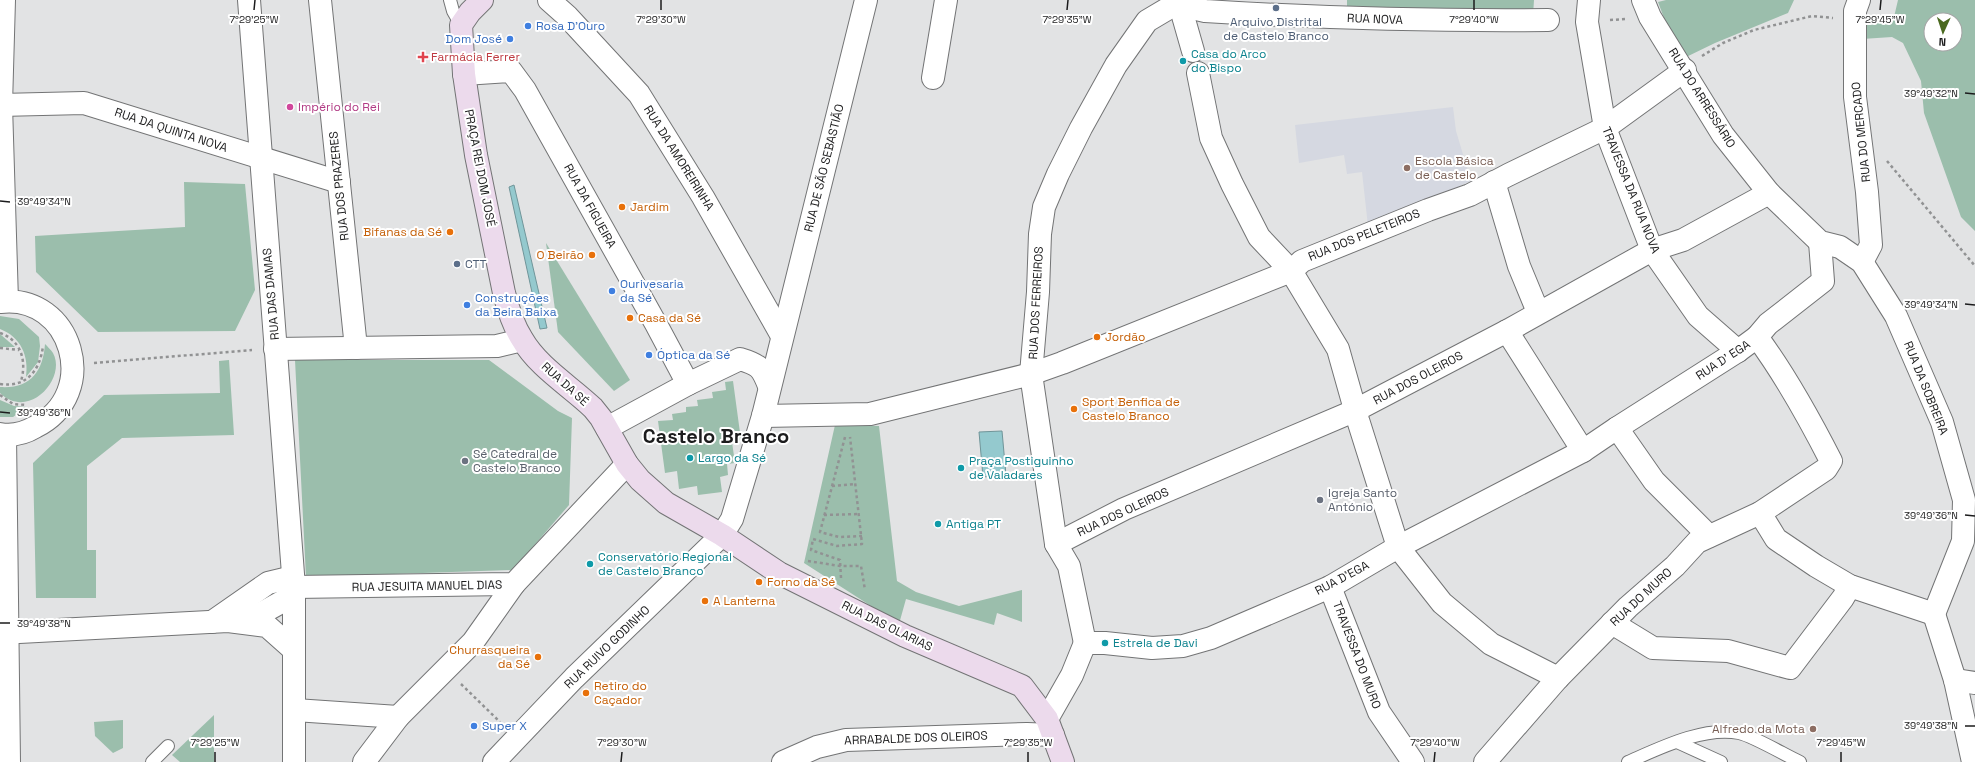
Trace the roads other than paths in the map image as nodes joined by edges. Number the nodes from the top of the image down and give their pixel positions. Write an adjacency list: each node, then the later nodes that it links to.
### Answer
1 (4, 0): 20 (street)
2 (249, 0): 22 (street, RUA DAS DAMAS)
3 (320, 0): 23 (street, RUA DOS PRAZERES)
4 (450, 0): 14 (lane)
5 (482, 0): 14 (main road)
6 (549, 0): 33 (street, RUA DA AMOREIRINHA)
7 (866, 0): 33 (street, RUA DE SÃO SEBASTIÃO)
8 (946, 0): 19 (street)
9 (1589, 0): 21 (street, TRAVESSA DA RUA NOVA)
10 (1643, 0): 16 (street, RUA DO ARRESSÁRIO)
11 (1178, 1): 13 (street, RUA NOVA); 15 (street); 39 (street, RUA DOS FERREIROS)
12 (1857, 10): 28 (street, RUA DO MERCADO)
13 (1548, 20)
14 (461, 25): 18 (main road, PRAÇA REI DOM JOSÉ)
15 (1193, 51)
16 (1685, 70): 21 (street, RUA DOS PELETEIROS); 25 (street, RUA DO ARRESSÁRIO)
17 (1198, 73): 29 (street)
18 (464, 74): 35 (main road, PRAÇA REI DOM JOSÉ); 40 (street, RUA DA FIGUEIRA)
19 (933, 78)
20 (0, 105): 22 (street, RUA DA QUINTA NOVA); 30 (street)
21 (1605, 128): 24 (street, RUA DOS PELETEIROS); 27 (street, TRAVESSA DA RUA NOVA)
22 (261, 159): 23 (street, RUA DA QUINTA NOVA); 37 (street, RUA DAS DAMAS)
23 (339, 182): 36 (street, RUA DOS PRAZERES)
24 (1494, 182): 29 (street, RUA DOS PELETEIROS); 31 (street)
25 (1770, 193): 26 (street, RUA DO ARRESSÁRIO); 27 (street, RUA DOS OLEIROS)
26 (1820, 242): 28 (street); 34 (street, RUA D' EGA)
27 (1652, 250): 31 (street, RUA DOS OLEIROS); 38 (street, TRAVESSA DA RUA NOVA)
28 (1862, 262): 58 (street, RUA DA SOBREIRA)
29 (1291, 271): 39 (street, RUA DOS PELETEIROS); 42 (street)
30 (4, 302): 46 (street)
31 (1538, 312): 32 (street, RUA DOS OLEIROS)
32 (1507, 331): 42 (street, RUA DOS OLEIROS); 47 (street)
33 (782, 336): 41 (street, RUA DE SÃO SEBASTIÃO)
34 (1757, 337): 38 (street, RUA D' EGA); 49 (street, RUA DO MURO)
35 (522, 340): 36 (street); 44 (main road, RUA DA SÉ)
36 (356, 348): 37 (street)
37 (275, 349): 55 (street, RUA DAS DAMAS)
38 (1738, 351): 45 (street, RUA D' EGA)
39 (1031, 374): 43 (street, RUA DOS PELETEIROS); 52 (street, RUA DOS FERREIROS)
40 (688, 384): 41 (street); 44 (street)
41 (769, 386): 43 (street)
42 (1356, 410): 52 (street, RUA DOS OLEIROS); 53 (street)
43 (763, 416): 50 (street)
44 (607, 428): 48 (main road)
45 (1617, 428): 47 (street, RUA D' EGA); 51 (street)
46 (2, 434): 61 (street)
47 (1583, 452): 53 (street, RUA D'EGA)
48 (627, 464): 50 (main road); 54 (street, RUA JESUITA MANUEL DIAS)
49 (1760, 514): 51 (street, RUA DO MURO); 56 (street)
50 (722, 535): 68 (main road, RUA DAS OLARIAS); 75 (street, RUA RUIVO GODINHO)
51 (1709, 536): 60 (street, RUA DO MURO)
52 (1056, 544): 62 (street, RUA DOS FERREIROS)
53 (1398, 547): 57 (street, RUA D'EGA); 64 (street)
54 (514, 584): 55 (street, RUA JESUITA MANUEL DIAS); 67 (street)
55 (293, 586): 59 (street, RUA JESUITA MANUEL DIAS); 63 (street, RUA DAS DAMAS)
56 (1850, 586): 58 (street); 60 (street)
57 (1330, 587): 62 (street, RUA D'EGA); 78 (street, TRAVESSA DO MURO)
58 (1934, 614): 65 (street)
59 (220, 621): 61 (street); 63 (street)
60 (1612, 623): 64 (street, RUA DO MURO)
61 (4, 632): 71 (street)
62 (1085, 643): 68 (street)
63 (294, 650): 66 (street, RUA DAS DAMAS)
64 (1558, 678): 79 (street, RUA DO MURO)
65 (1965, 682): 83 (street)
66 (295, 710): 67 (street); 73 (street, RUA DAS DAMAS)
67 (398, 717): 74 (street)
68 (1050, 727): 76 (street, ARRABALDE DOS OLEIROS); 77 (main road, RUA DAS OLARIAS)
69 (1678, 742): 80 (lane); 81 (lane); 82 (lane)
70 (168, 746): 72 (lane)
71 (9, 762)
72 (152, 762)
73 (294, 762)
74 (364, 762)
75 (494, 762)
76 (783, 762)
77 (1063, 762)
78 (1413, 762)
79 (1484, 762)
80 (1628, 762)
81 (1721, 762)
82 (1800, 762)
83 (1973, 762)

